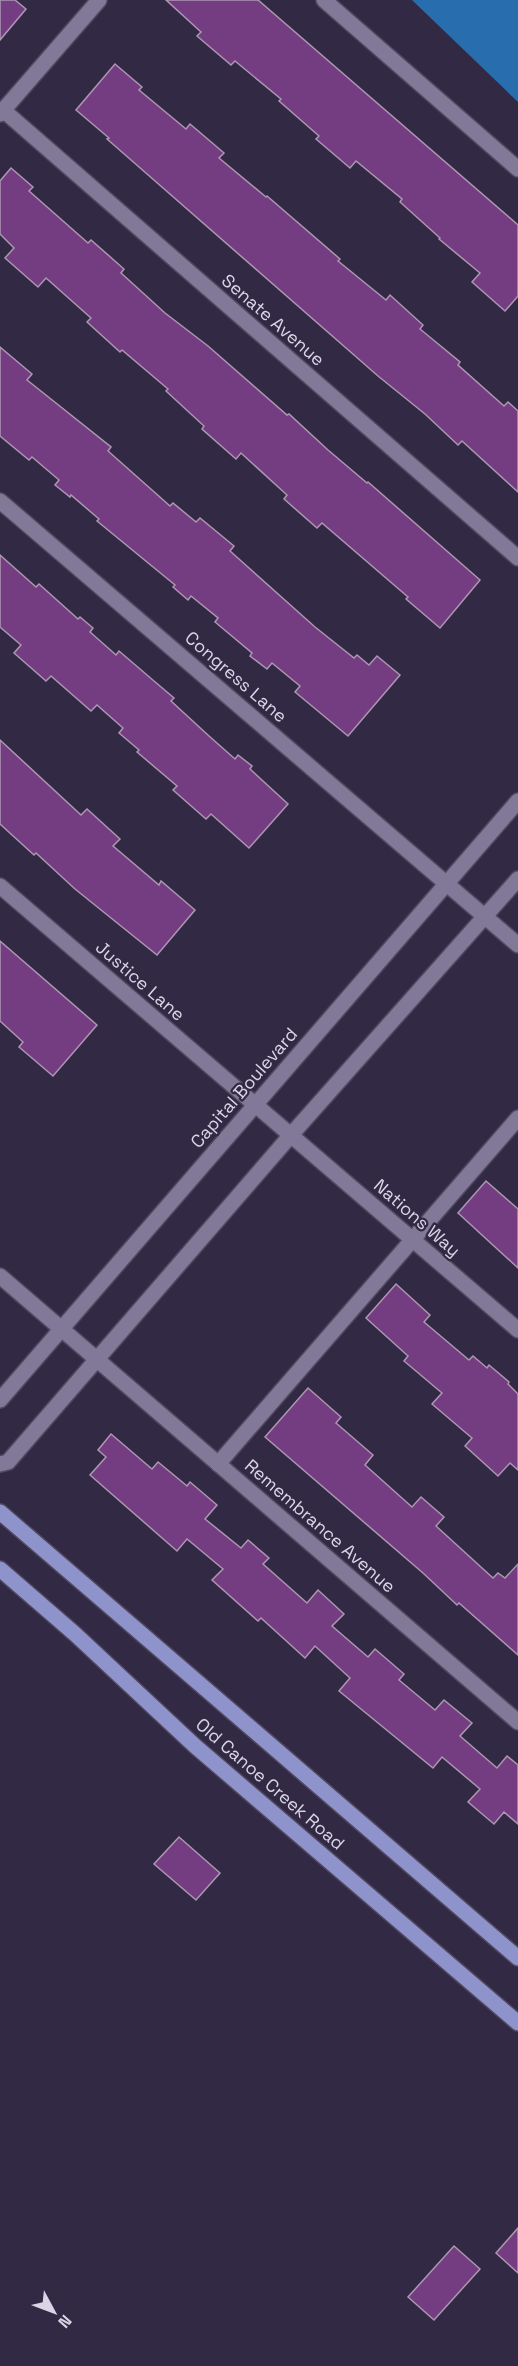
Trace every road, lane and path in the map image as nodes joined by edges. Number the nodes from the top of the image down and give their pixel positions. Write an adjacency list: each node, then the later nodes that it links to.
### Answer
1 (99, 0): 3 (street)
2 (324, 0): 4 (street)
3 (2, 112): 6 (street, Senate Avenue)
4 (518, 169)
5 (0, 501): 9 (street, Congress Lane)
6 (518, 558)
7 (518, 801): 9 (street, Capital Boulevard)
8 (518, 879): 11 (street)
9 (447, 883): 11 (street, Congress Lane); 13 (street, Capital Boulevard)
10 (0, 886): 13 (street, Justice Lane)
11 (485, 916): 12 (street, Congress Lane); 15 (street)
12 (518, 945)
13 (255, 1105): 15 (street, Justice Lane); 18 (street, Capital Boulevard)
14 (518, 1118): 16 (street)
15 (291, 1136): 16 (street, Nations Way); 20 (street)
16 (412, 1238): 19 (street, Nations Way); 23 (street)
17 (0, 1276): 18 (street, Remembrance Avenue)
18 (60, 1329): 20 (street, Remembrance Avenue); 21 (street, Capital Boulevard)
19 (518, 1330)
20 (96, 1361): 22 (street); 23 (street, Remembrance Avenue)
21 (0, 1400)
22 (0, 1464)
23 (218, 1464): 26 (street, Remembrance Avenue)
24 (0, 1512): 27 (main road, Old Canoe Creek Road)
25 (0, 1569): 28 (main road, Old Canoe Creek Road)
26 (518, 1722)
27 (518, 1958)
28 (518, 2023)

